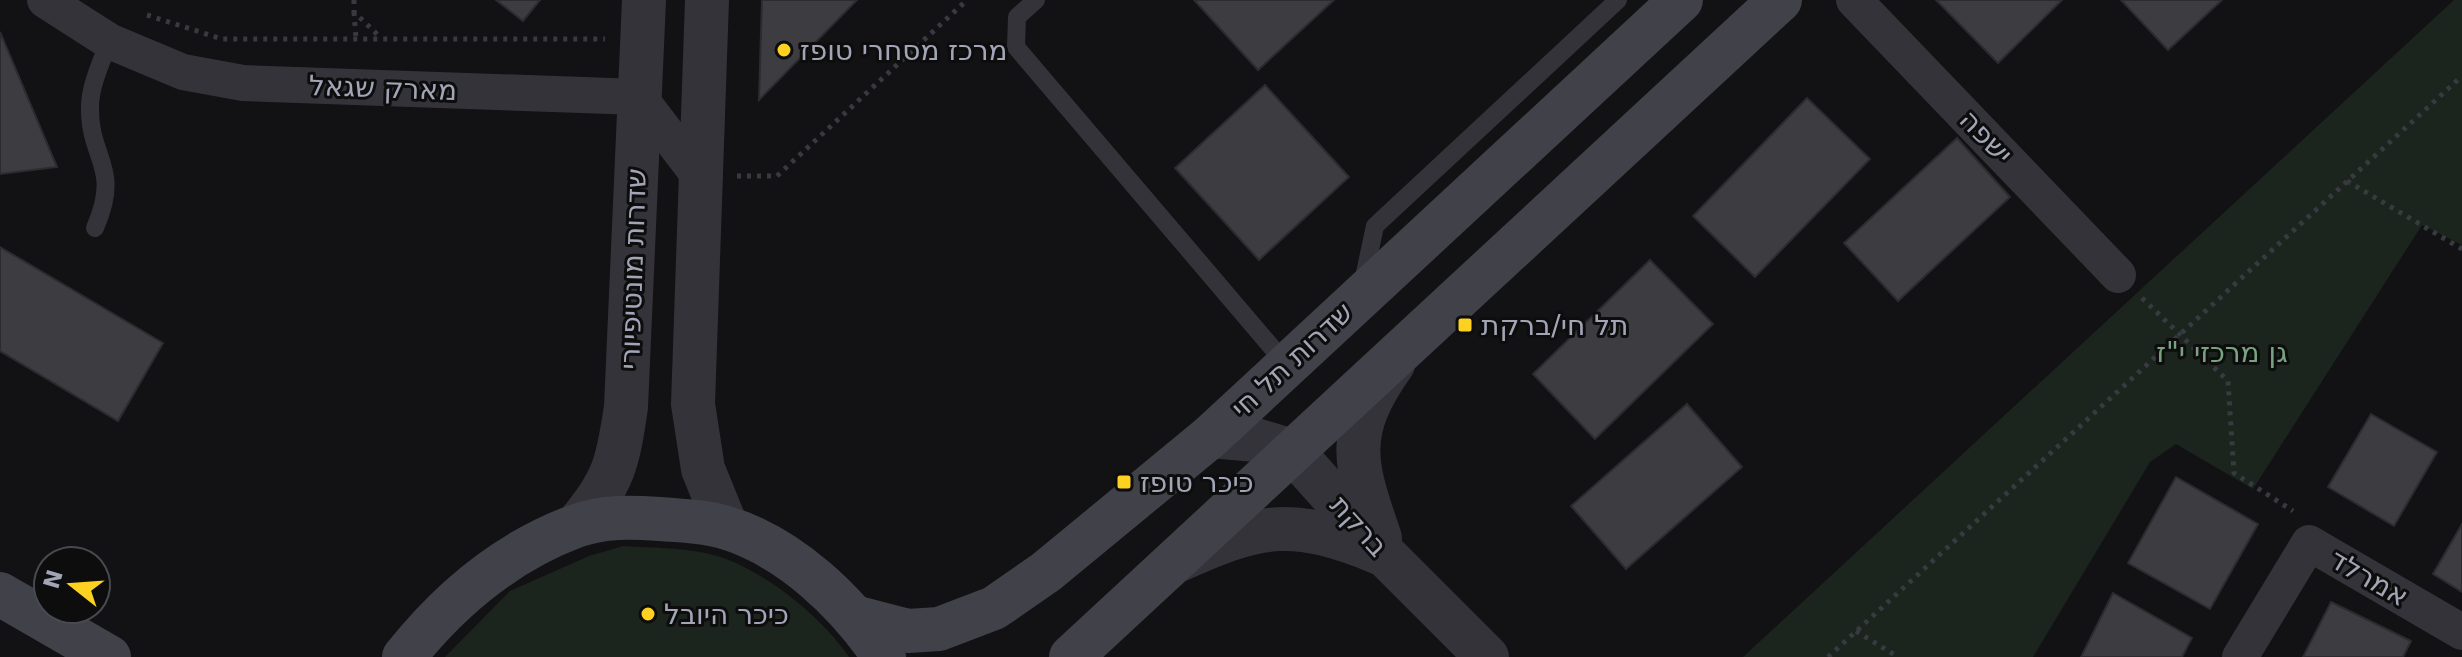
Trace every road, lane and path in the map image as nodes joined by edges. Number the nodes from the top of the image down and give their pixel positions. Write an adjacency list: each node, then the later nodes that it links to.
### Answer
1 (45, 0): 16 (street, מארק שגאל)
2 (354, 0): 12 (path)
3 (644, 0): 18 (street, שדרות מונטיפיורי)
4 (707, 0): 19 (street)
5 (967, 0): 19 (path)
6 (1036, 0): 27 (lane)
7 (1618, 0): 24 (lane)
8 (1681, 0): 24 (main road, שדרות תל חי)
9 (1780, 0): 26 (main road)
10 (1854, 0): 23 (street, ישפה)
11 (135, 12): 13 (path)
12 (354, 12): 13 (path); 14 (path)
13 (356, 39): 14 (path)
14 (382, 39): 15 (path)
15 (618, 39)
16 (109, 41): 18 (street, מארק שגאל); 21 (lane)
17 (2462, 76): 20 (path)
18 (639, 97): 19 (street); 30 (street, שדרות מונטיפיורי)
19 (700, 177): 31 (street)
20 (2347, 181): 22 (path); 25 (path)
21 (95, 228)
22 (2462, 249)
23 (2118, 275): 25 (path)
24 (1360, 296): 27 (main road, שדרות תל חי)
25 (2180, 335): 32 (path); 37 (path)
26 (1406, 345): 29 (main road); 33 (street)
27 (1286, 364): 28 (main road, שדרות תל חי)
28 (1211, 436): 29 (street); 36 (main road, שדרות תל חי)
29 (1292, 451): 33 (street, ברקת); 34 (main road)
30 (577, 525): 31 (main road); 40 (main road)
31 (727, 528): 36 (main road)
32 (2309, 543): 38 (street, אמרלד); 46 (street, אמרלד)
33 (1386, 556): 34 (street); 43 (street, ברקת)
34 (1169, 565): 42 (main road)
35 (0, 594): 39 (main road)
36 (858, 618): 41 (main road)
37 (1856, 631): 44 (path); 45 (path)
38 (2462, 632)
39 (109, 657)
40 (404, 657)
41 (884, 657)
42 (1071, 657)
43 (1487, 657)
44 (1828, 657)
45 (1898, 657)
46 (2240, 657)

